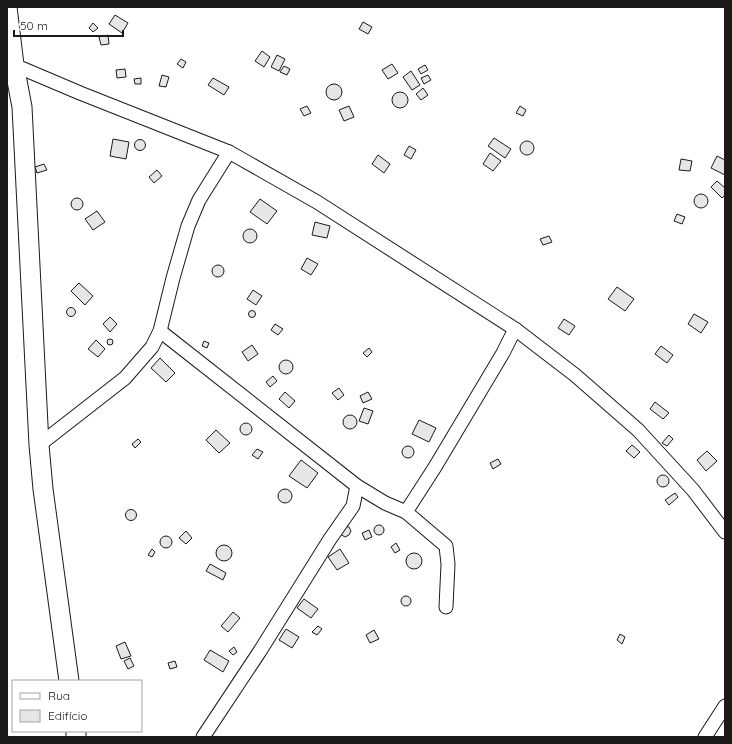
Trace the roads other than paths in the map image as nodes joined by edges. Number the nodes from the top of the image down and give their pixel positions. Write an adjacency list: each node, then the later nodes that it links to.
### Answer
1 (8, 7): 2 (street)
2 (14, 65): 3 (street); 6 (street)
3 (229, 152): 4 (street); 5 (street)
4 (515, 330): 10 (street); 11 (street)
5 (160, 331): 6 (street); 7 (street)
6 (39, 445): 13 (street)
7 (357, 486): 8 (street); 9 (street)
8 (377, 499): 9 (street); 10 (street)
9 (354, 506): 15 (street)
10 (406, 512): 12 (street)
11 (725, 532)
12 (446, 607)
13 (69, 680)
14 (725, 706): 16 (street)
15 (203, 737)
16 (705, 737)

